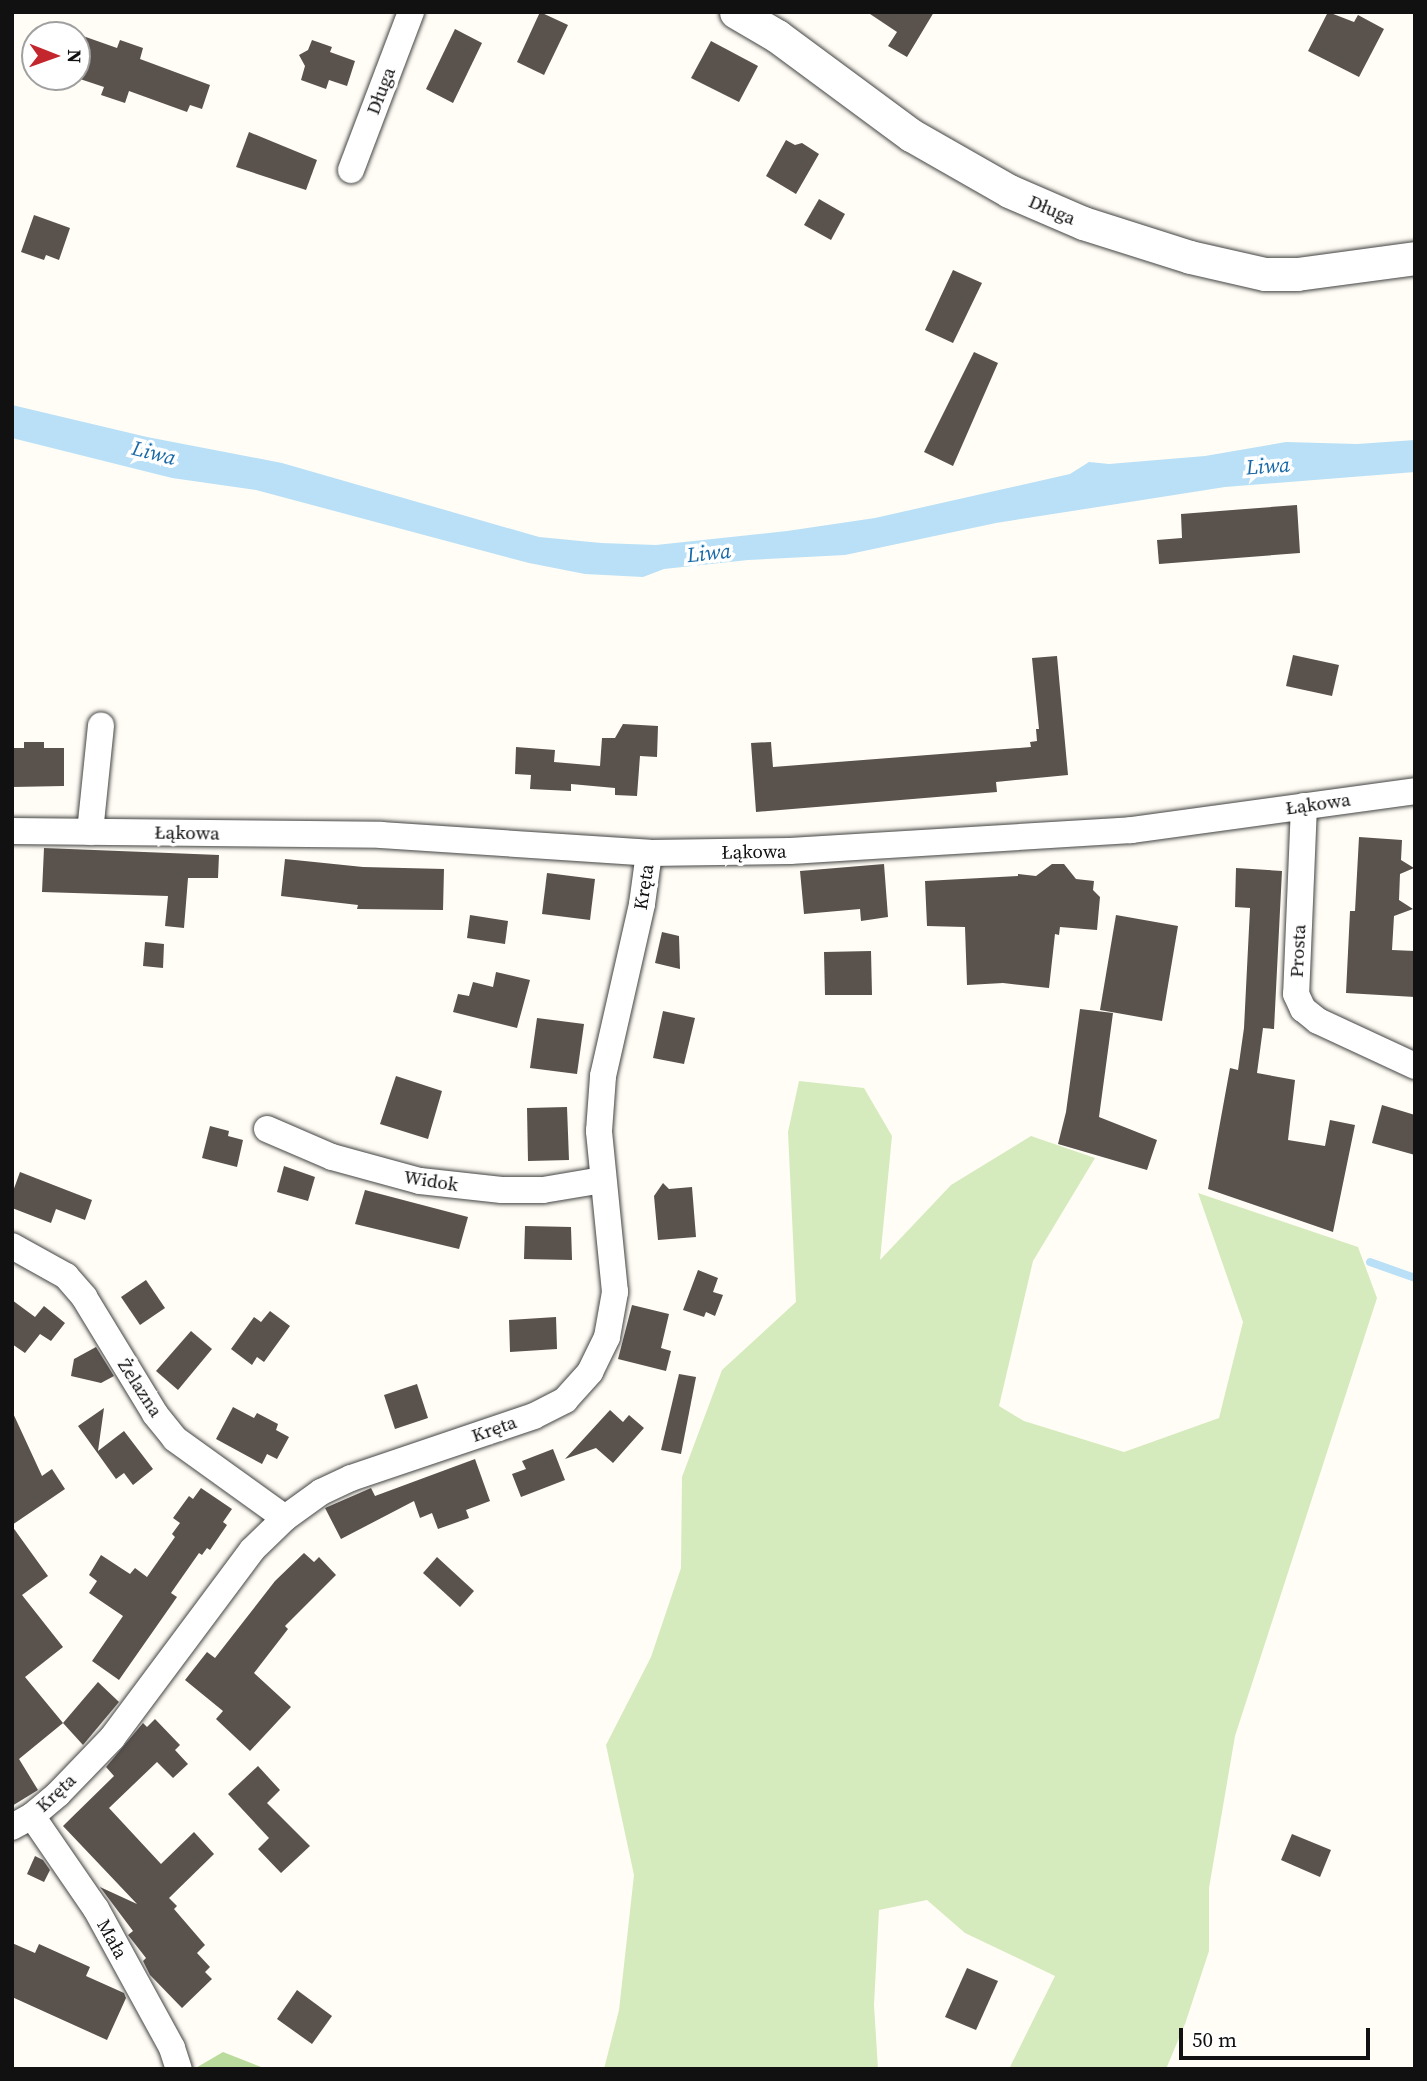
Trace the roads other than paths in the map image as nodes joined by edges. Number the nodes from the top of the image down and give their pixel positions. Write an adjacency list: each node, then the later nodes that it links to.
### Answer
1 (411, 12): 3 (street, Długa)
2 (736, 12): 4 (street, Długa)
3 (351, 170)
4 (1415, 258)
5 (101, 726): 9 (street)
6 (1415, 790): 7 (street, Łąkowa)
7 (1304, 806): 10 (street, Łąkowa); 11 (street, Prosta)
8 (12, 831): 9 (street, Łąkowa)
9 (90, 832): 10 (street, Łąkowa)
10 (649, 853): 13 (street, Kręta)
11 (1415, 1066)
12 (267, 1129): 13 (street, Widok)
13 (603, 1180): 15 (street, Kręta)
14 (12, 1246): 15 (street, Żelazna)
15 (285, 1518): 16 (street, Kręta)
16 (22, 1822): 17 (street, Mała)
17 (179, 2069)

